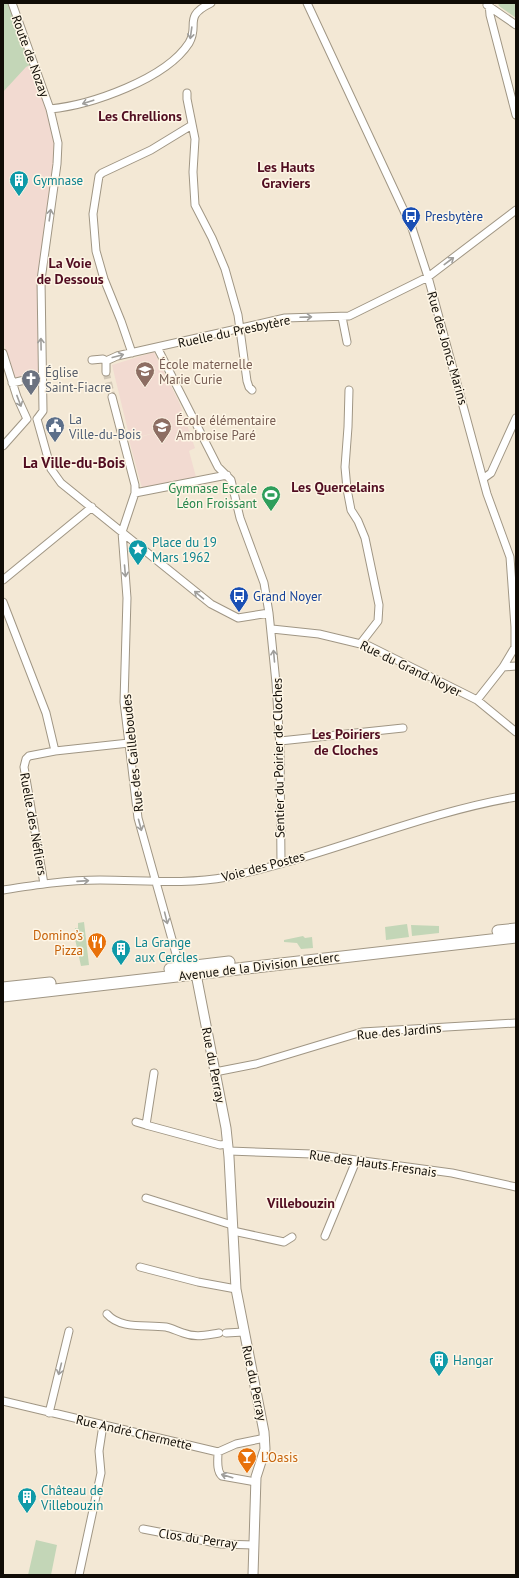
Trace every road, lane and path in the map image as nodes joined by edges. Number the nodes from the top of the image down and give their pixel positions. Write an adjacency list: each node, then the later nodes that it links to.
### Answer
1 (12, 3): 7 (street, Route de Nozay)
2 (211, 3): 7 (street, one-way to 7)
3 (308, 3): 11 (street, Rue des Joncs Marins)
4 (487, 4): 5 (street); 8 (street)
5 (516, 25)
6 (187, 93): 9 (street)
7 (50, 109): 22 (street, Route de Nozay, one-way to 7)
8 (516, 115)
9 (192, 125): 13 (street); 17 (street)
10 (516, 210): 11 (street, Ruelle du Presbytère, one-way to 10)
11 (428, 277): 12 (street, Ruelle du Presbytère); 32 (street, Rue des Joncs Marins)
12 (342, 317): 13 (street, Ruelle du Presbytère, one-way to 12); 14 (street)
13 (240, 328): 15 (street, Ruelle du Presbytère); 24 (street)
14 (348, 342)
15 (157, 347): 17 (street, Ruelle du Presbytère); 31 (street, Sentier du Poirier de Cloches)
16 (3, 353): 23 (street)
17 (132, 353): 19 (street, Ruelle du Presbytère, one-way to 17)
18 (92, 360): 19 (street, Ruelle du Presbytère)
19 (106, 361): 21 (street)
20 (3, 369): 23 (street)
21 (106, 372)
22 (42, 376): 23 (street); 29 (street, Route de Nozay)
23 (12, 383): 28 (street, one-way to 28)
24 (252, 390)
25 (349, 390): 42 (street)
26 (112, 397): 33 (street)
27 (516, 418): 32 (street)
28 (27, 419): 29 (street); 30 (street)
29 (37, 420): 34 (street)
30 (3, 446)
31 (227, 474): 33 (street); 40 (street, Sentier du Poirier de Cloches)
32 (484, 478): 44 (street, Rue des Joncs Marins)
33 (135, 493): 35 (street)
34 (92, 507): 35 (street); 38 (street)
35 (122, 532): 36 (street); 37 (street, Rue des Cailleboudes)
36 (132, 540): 37 (street); 40 (street, one-way to 36)
37 (123, 544): 49 (street, Rue des Cailleboudes, one-way to 49)
38 (3, 580)
39 (3, 602): 50 (street)
40 (270, 613): 41 (street, Sentier du Poirier de Cloches)
41 (272, 629): 42 (street, Rue du Grand Noyer); 48 (street, Sentier du Poirier de Cloches, one-way to 41)
42 (361, 643): 45 (street, Rue du Grand Noyer)
43 (516, 666): 44 (street)
44 (503, 667): 45 (street, Rue des Joncs Marins)
45 (477, 700): 47 (street, Rue du Grand Noyer)
46 (403, 728): 48 (street)
47 (516, 732)
48 (280, 741): 52 (street, Sentier du Poirier de Cloches)
49 (129, 742): 50 (street); 53 (street, Rue des Cailleboudes, one-way to 53)
50 (55, 751): 54 (street, Ruelle des Néfliers)
51 (516, 797): 52 (street, Voie des Postes)
52 (281, 863): 53 (street, Voie des Postes)
53 (155, 880): 54 (street, Voie des Postes, one-way to 53); 58 (street, Rue des Cailleboudes, one-way to 58)
54 (44, 884): 55 (street, Voie des Postes)
55 (3, 890)
56 (516, 929): 58 (main road, Avenue de la Division Leclerc)
57 (516, 937): 59 (main road, Avenue de la Division Leclerc)
58 (180, 968): 59 (street); 60 (main road, Avenue de la Division Leclerc)
59 (196, 974): 61 (main road, Avenue de la Division Leclerc); 63 (street, Rue du Perray)
60 (3, 988)
61 (3, 996)
62 (516, 1023): 63 (street, Rue des Jardins)
63 (215, 1072): 67 (street, Rue du Perray)
64 (154, 1073): 66 (street)
65 (136, 1122): 66 (street, Rue des Hauts Fresnais)
66 (146, 1125): 67 (street, Rue des Hauts Fresnais)
67 (229, 1151): 68 (street, Rue des Hauts Fresnais); 71 (street, Rue du Perray)
68 (356, 1161): 69 (street, Rue des Hauts Fresnais); 72 (street)
69 (516, 1187)
70 (146, 1198): 71 (street)
71 (232, 1228): 73 (street); 75 (street, Rue du Perray)
72 (325, 1236)
73 (292, 1238)
74 (140, 1267): 75 (street)
75 (236, 1289): 78 (street, Rue du Perray)
76 (107, 1314): 78 (street)
77 (69, 1331): 80 (street, one-way to 80)
78 (244, 1332): 82 (street, Rue du Perray)
79 (3, 1401): 80 (street, Rue André Chermette)
80 (49, 1412): 81 (street, Rue André Chermette)
81 (103, 1425): 83 (street, Rue André Chermette); 87 (street)
82 (265, 1438): 83 (street); 84 (street, Rue du Perray)
83 (218, 1452): 84 (street, one-way to 83)
84 (256, 1482): 86 (street, Rue du Perray)
85 (143, 1530): 86 (street, Clos du Perray)
86 (254, 1545): 88 (street, Rue du Perray)
87 (79, 1575)
88 (253, 1575)

